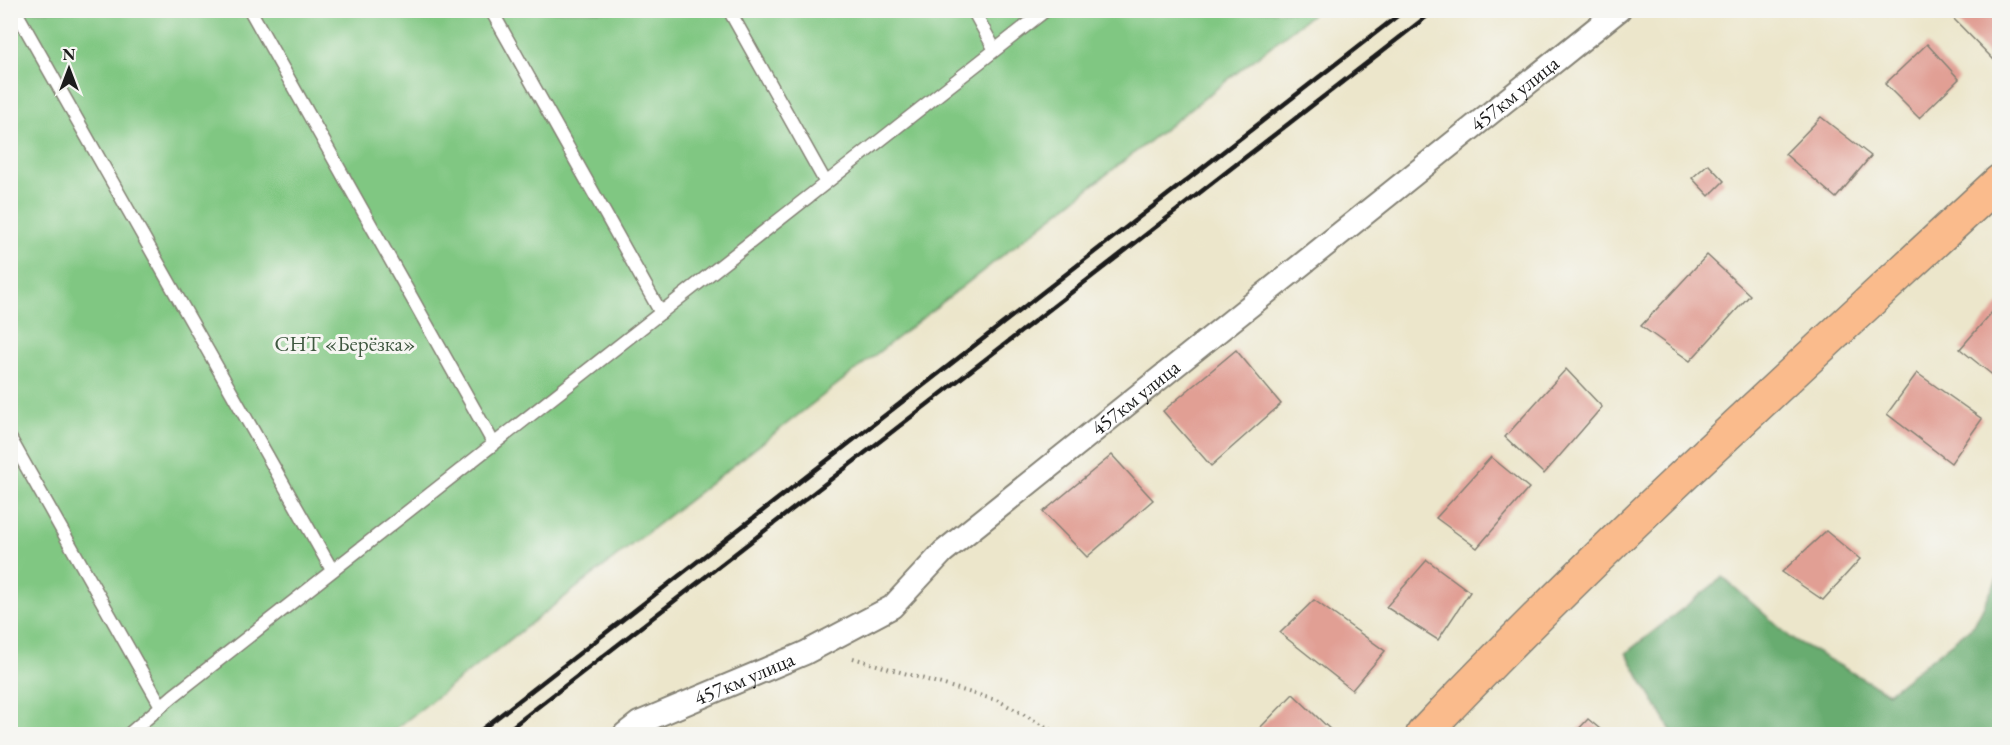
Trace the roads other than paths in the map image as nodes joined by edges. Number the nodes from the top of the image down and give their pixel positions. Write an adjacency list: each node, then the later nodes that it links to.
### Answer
1 (15, 10): 14 (lane)
2 (250, 10): 13 (lane)
3 (491, 10): 11 (lane)
4 (729, 10): 10 (lane)
5 (973, 10): 8 (lane)
6 (1046, 10): 8 (lane)
7 (1619, 10): 17 (street, 457км улица)
8 (995, 50): 10 (lane)
9 (2000, 181): 18 (main road)
10 (826, 183): 11 (lane)
11 (661, 313): 13 (lane)
12 (10, 438): 15 (lane)
13 (494, 444): 14 (lane)
14 (332, 570): 15 (lane)
15 (161, 706): 16 (lane)
16 (129, 735)
17 (625, 735)
18 (1423, 735)

